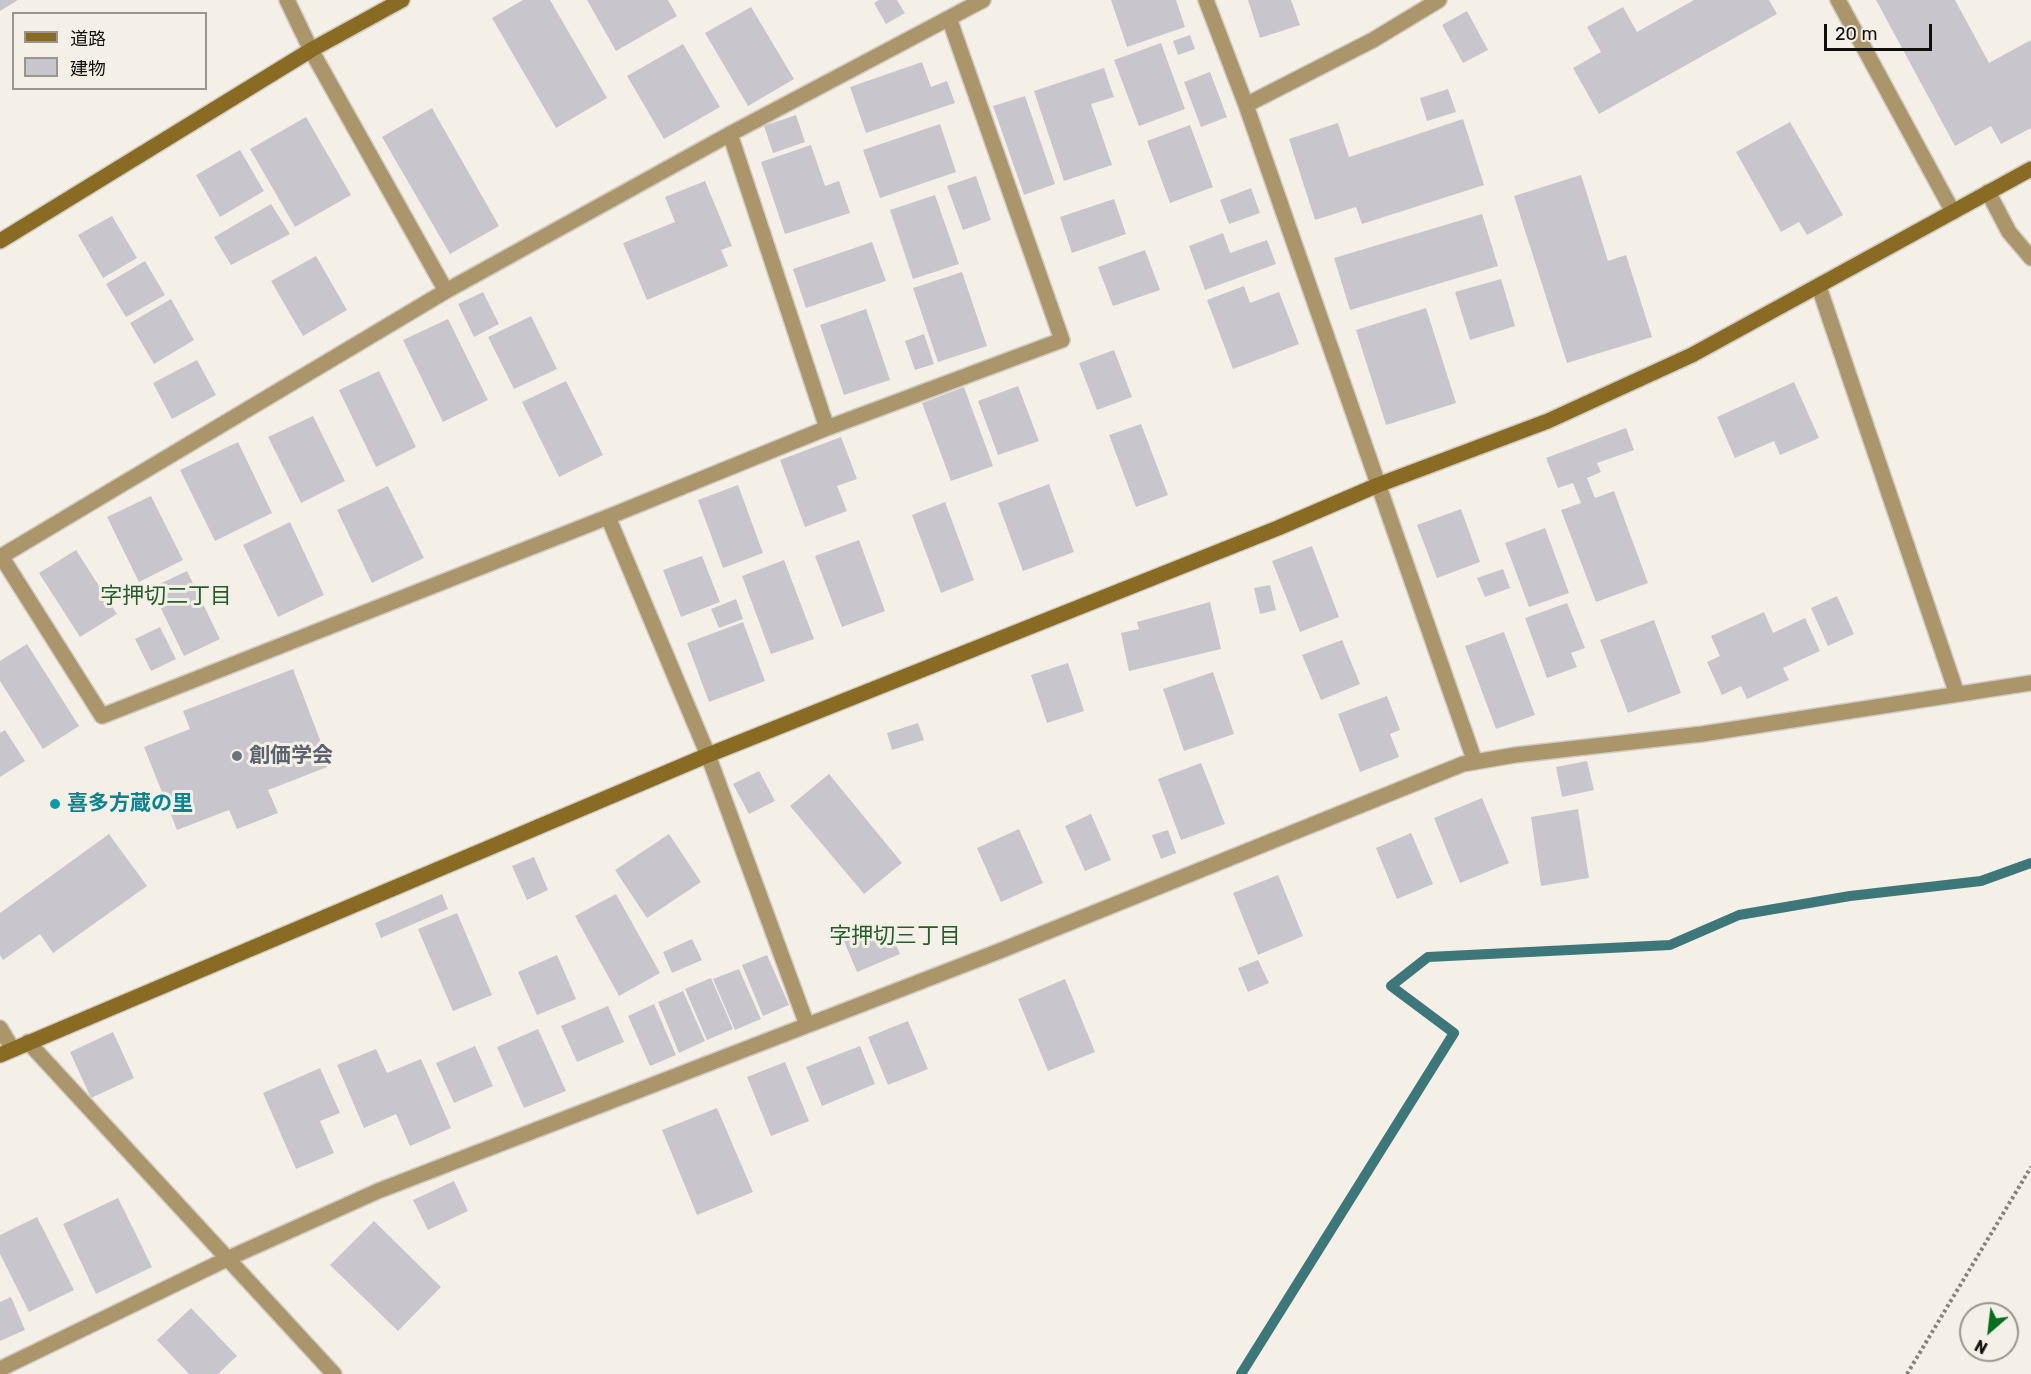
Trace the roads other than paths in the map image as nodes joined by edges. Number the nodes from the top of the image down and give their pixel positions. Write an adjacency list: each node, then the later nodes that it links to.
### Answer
1 (287, 0): 8 (street)
2 (402, 0): 8 (street)
3 (983, 0): 7 (street)
4 (1206, 0): 9 (street)
5 (1439, 0): 9 (street)
6 (1838, 0): 13 (street)
7 (949, 18): 10 (street); 18 (street)
8 (311, 50): 14 (street); 17 (street)
9 (1246, 105): 19 (street)
10 (730, 134): 17 (street); 18 (street)
11 (2031, 169): 12 (street)
12 (1989, 192): 13 (street); 15 (street)
13 (1953, 212): 16 (street)
14 (0, 241)
15 (2031, 258)
16 (1819, 287): 19 (street); 23 (street)
17 (446, 291): 21 (street)
18 (827, 428): 20 (street)
19 (1378, 485): 24 (street); 25 (street)
20 (608, 517): 21 (street); 24 (street)
21 (1, 557)
22 (2031, 683): 23 (street)
23 (1957, 694): 25 (street)
24 (708, 755): 26 (street); 28 (street)
25 (1475, 762): 26 (street)
26 (807, 1025): 30 (street)
27 (0, 1028): 29 (street)
28 (28, 1042): 29 (street); 30 (street)
29 (6, 1051)
30 (229, 1258): 31 (street); 32 (street)
31 (0, 1369)
32 (334, 1374)

